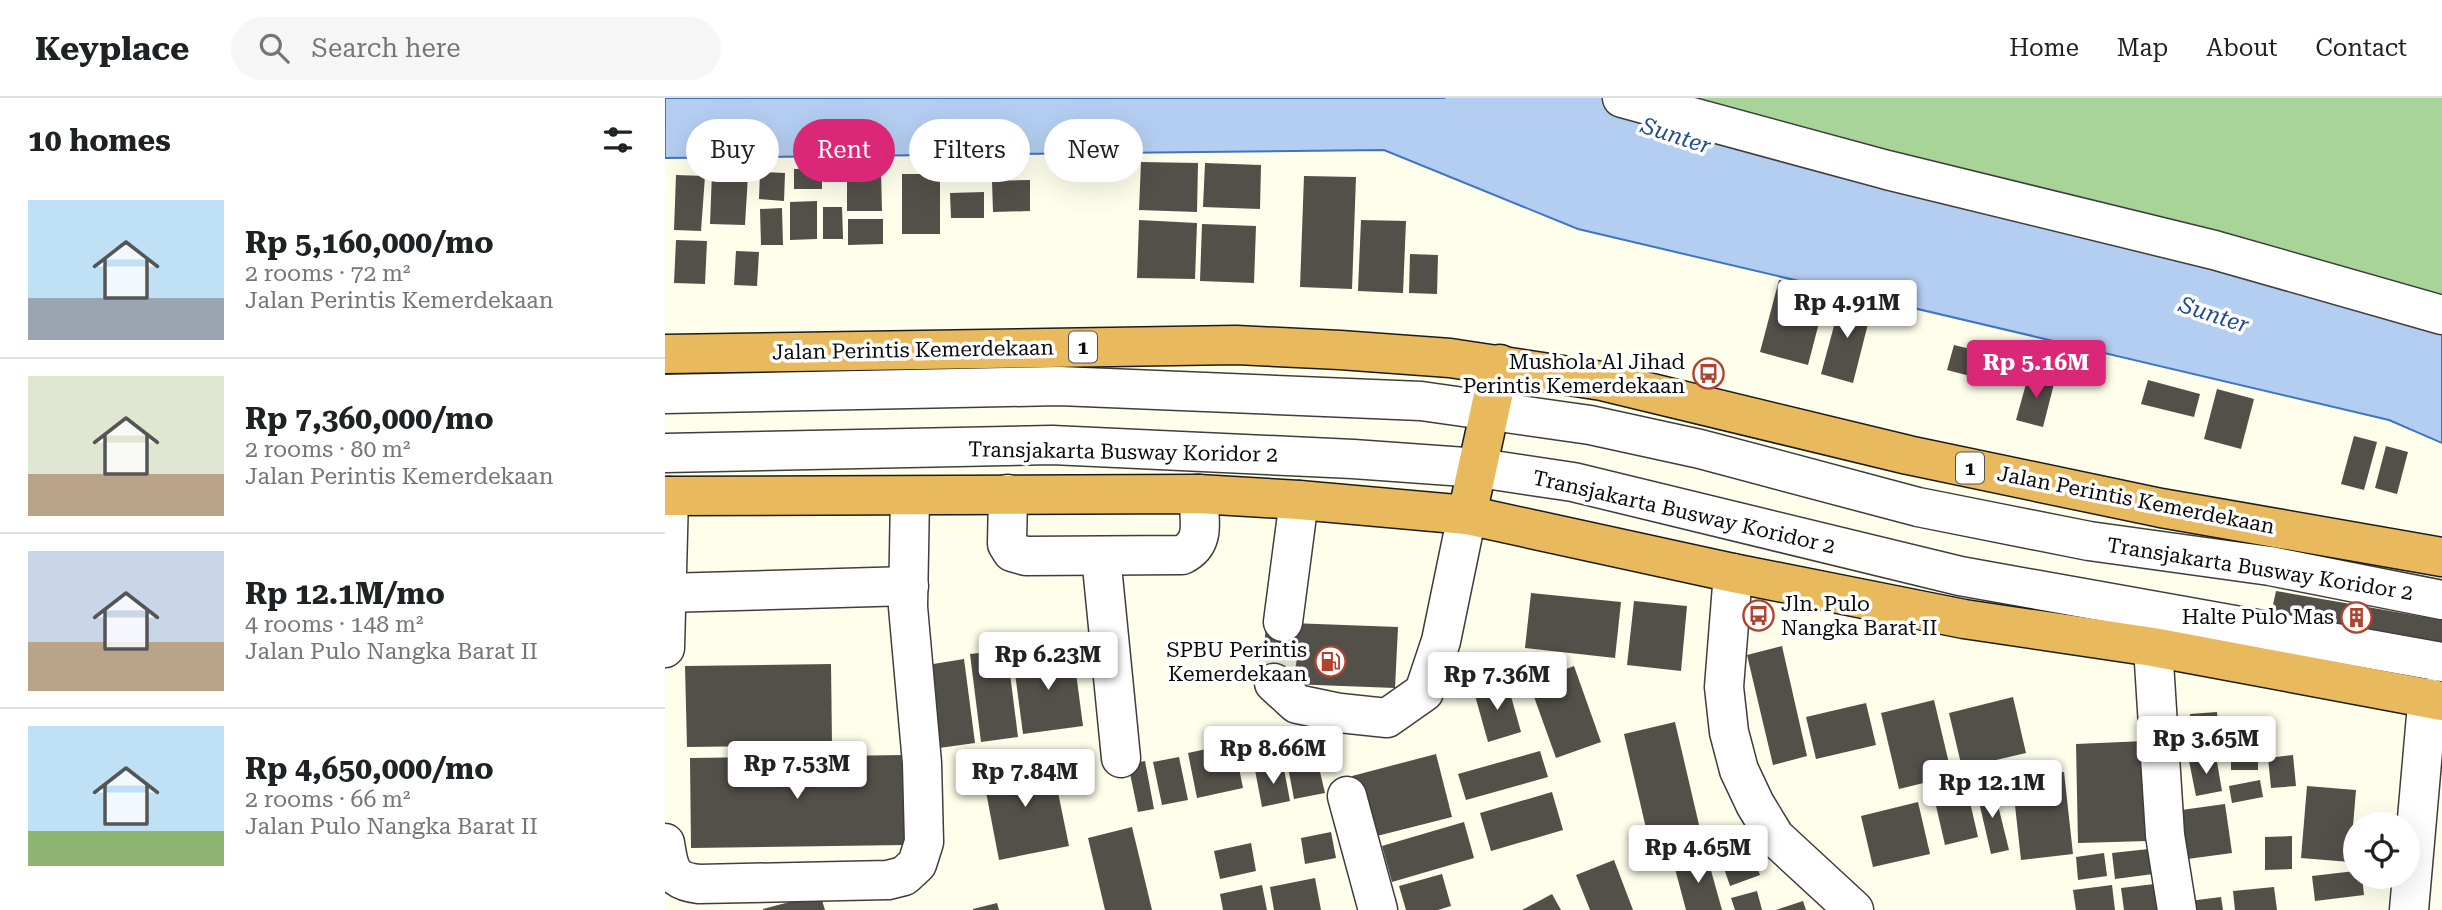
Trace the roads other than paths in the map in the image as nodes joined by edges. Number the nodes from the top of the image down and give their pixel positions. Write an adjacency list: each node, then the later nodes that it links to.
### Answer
1 (1622, 98): 2 (street)
2 (2442, 315)
3 (665, 354): 4 (highway, Jalan Perintis Kemerdekaan / 1)
4 (1500, 364): 6 (highway); 16 (highway, Jalan Perintis Kemerdekaan / 1)
5 (665, 394): 6 (street, Transjakarta Busway Koridor 2)
6 (1489, 410): 8 (highway); 20 (street, Transjakarta Busway Koridor 2)
7 (665, 453): 8 (street, Transjakarta Busway Koridor 2)
8 (1479, 468): 14 (highway); 24 (street, Transjakarta Busway Koridor 2)
9 (1008, 494): 10 (highway); 11 (highway); 15 (street)
10 (910, 495): 12 (highway); 18 (street)
11 (1198, 495): 13 (highway); 15 (street)
12 (667, 496): 19 (street)
13 (1299, 500): 14 (highway); 21 (street)
14 (1467, 515): 17 (highway); 25 (street)
15 (1101, 556): 27 (street)
16 (2442, 557)
17 (1733, 573): 22 (highway); 32 (street)
18 (909, 586): 19 (street); 30 (street)
19 (666, 593): 23 (street)
20 (2442, 600)
21 (1283, 622)
22 (2153, 647): 26 (highway); 33 (street)
23 (665, 648)
24 (2442, 662)
25 (1274, 682)
26 (2436, 700): 34 (street)
27 (1121, 758)
28 (1347, 796): 31 (street)
29 (665, 843): 30 (street)
30 (675, 884)
31 (1378, 910)
32 (1854, 910)
33 (2177, 910)
34 (2409, 910)

